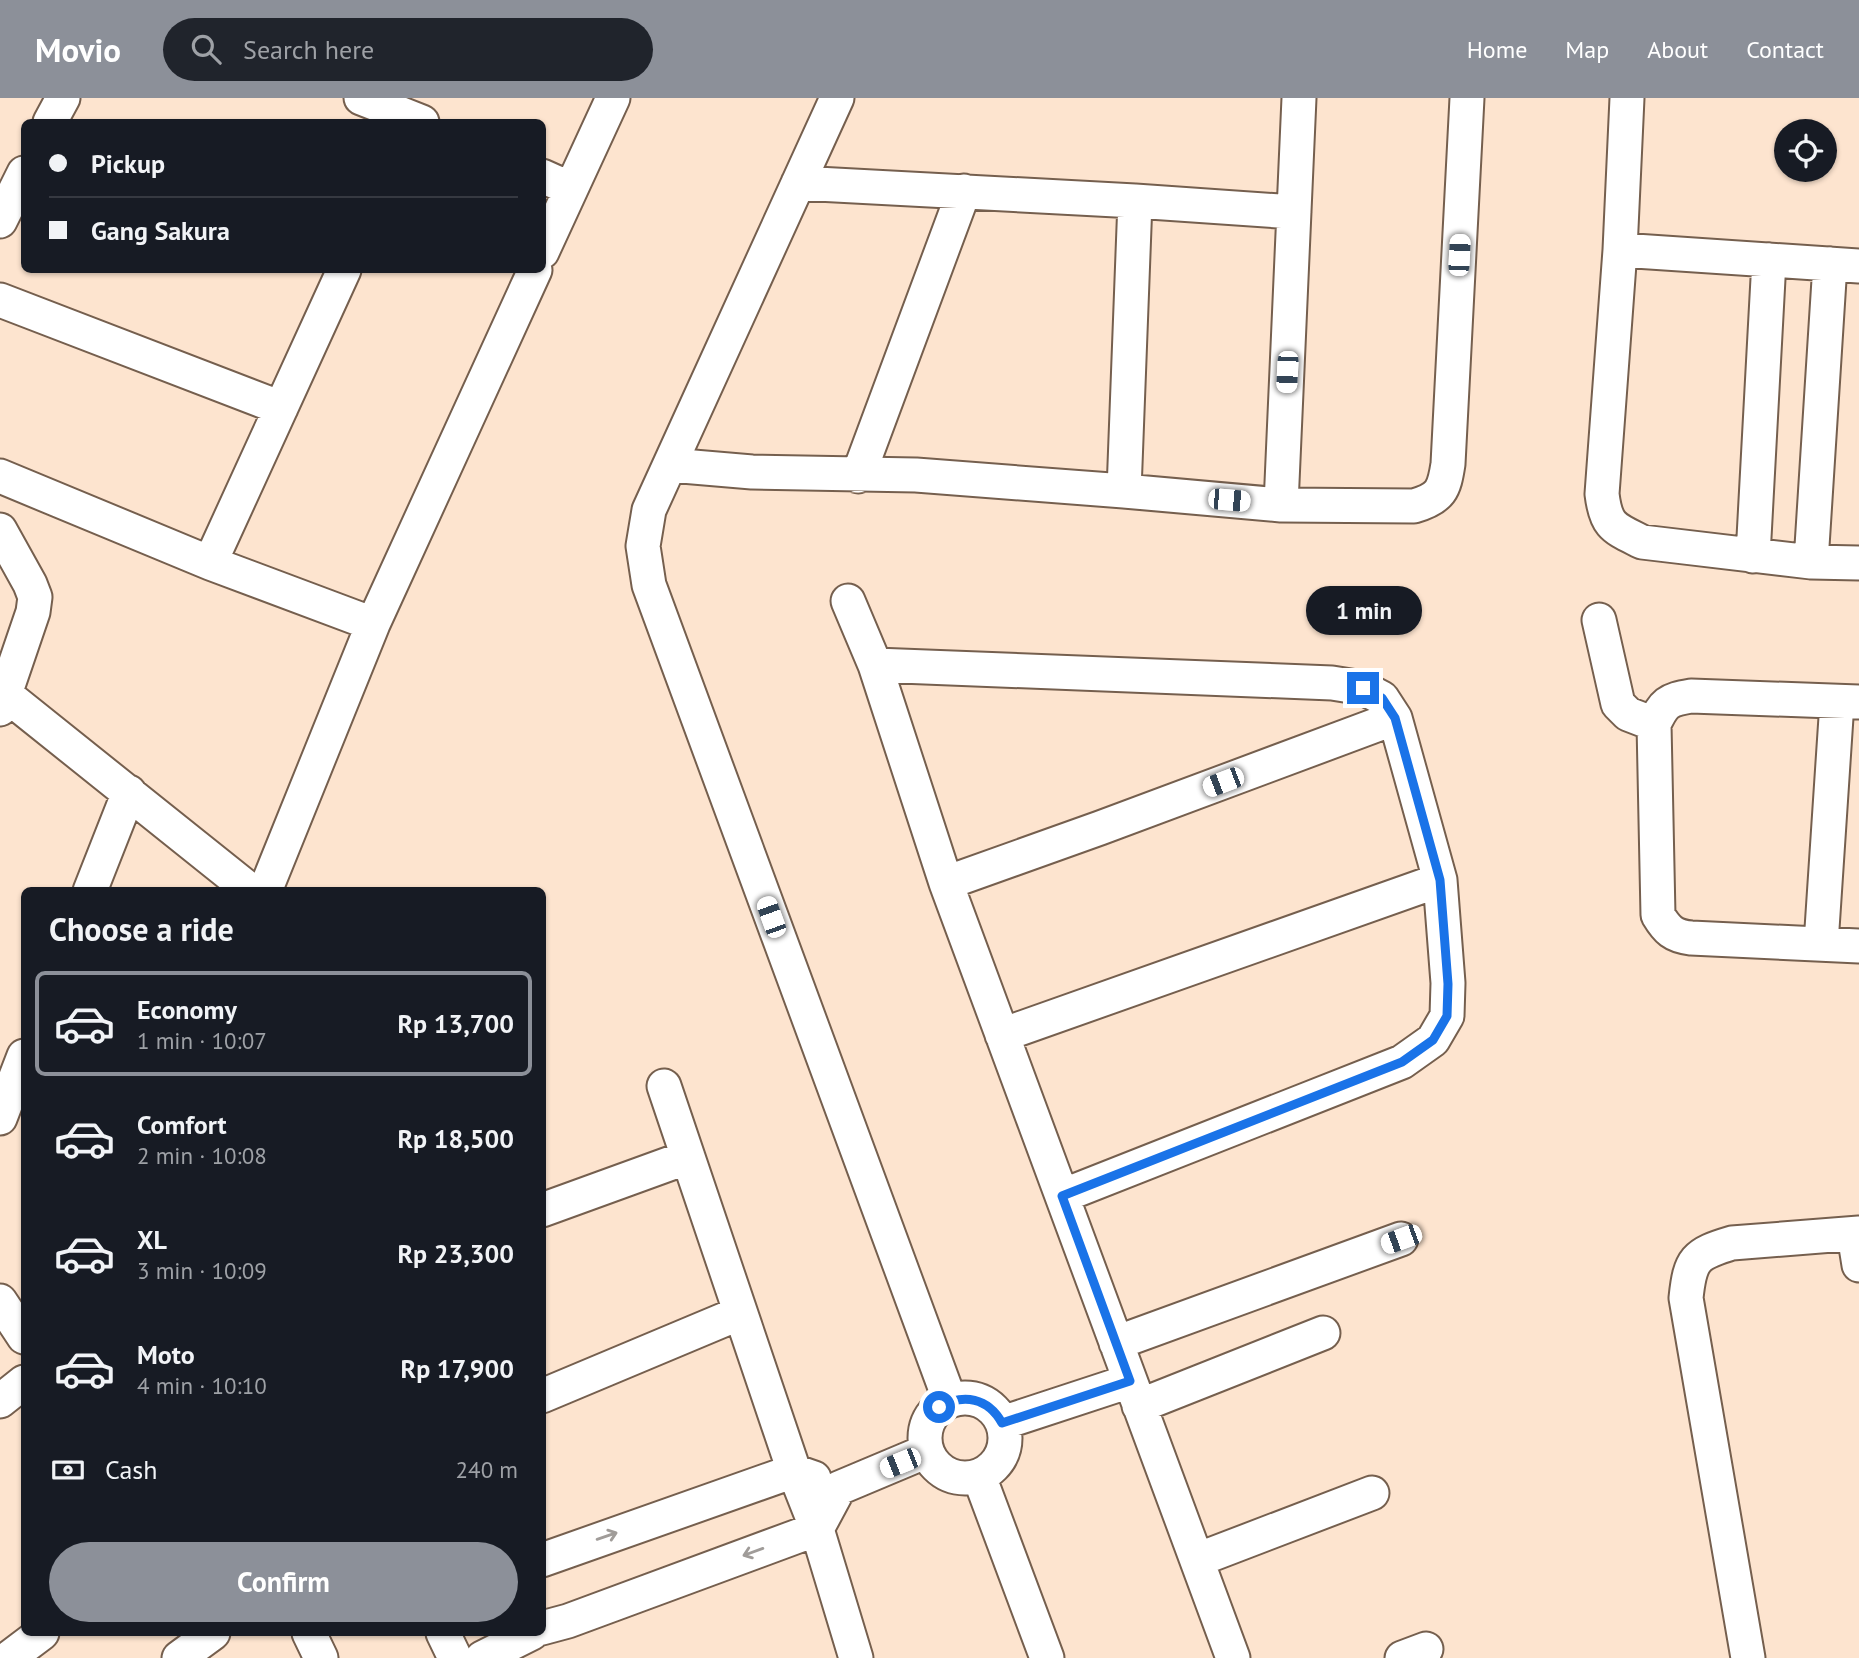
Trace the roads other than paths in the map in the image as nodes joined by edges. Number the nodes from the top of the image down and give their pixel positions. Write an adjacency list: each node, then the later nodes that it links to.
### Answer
1 (63, 98): 9 (street)
2 (361, 98): 8 (street)
3 (613, 98): 11 (street)
4 (837, 98): 12 (street)
5 (1299, 98): 15 (street)
6 (1467, 98): 29 (street)
7 (1627, 98): 18 (street)
8 (416, 115)
9 (52, 119)
10 (21, 179): 16 (street)
11 (557, 183): 17 (street)
12 (799, 183): 13 (street); 25 (street)
13 (964, 191): 14 (street); 27 (street)
14 (1135, 201): 15 (street); 28 (street)
15 (1294, 212): 29 (street)
16 (0, 220)
17 (546, 234)
18 (1620, 250): 19 (street); 31 (street)
19 (1769, 260): 20 (street); 31 (street)
20 (1845, 265): 32 (street)
21 (343, 273): 24 (street)
22 (534, 273): 37 (street)
23 (0, 300): 24 (street)
24 (281, 408): 33 (street)
25 (670, 465): 27 (street); 69 (street)
26 (0, 476): 33 (street)
27 (858, 476): 28 (street)
28 (1124, 491): 29 (street)
29 (1281, 505)
30 (0, 530): 39 (street)
31 (1753, 556): 32 (street)
32 (1811, 562): 34 (street)
33 (210, 563): 37 (street)
34 (1859, 563)
35 (848, 601): 38 (street)
36 (1599, 620): 42 (street)
37 (373, 624): 48 (street)
38 (875, 666): 41 (street); 45 (street)
39 (3, 702): 43 (street)
40 (1848, 702): 42 (street); 49 (street)
41 (1395, 718): 44 (street); 45 (street)
42 (1654, 724): 49 (street)
43 (129, 793): 46 (street); 47 (street)
44 (1440, 880): 51 (street); 56 (street)
45 (946, 883): 51 (street)
46 (92, 887)
47 (246, 887)
48 (267, 887)
49 (1821, 944): 50 (street)
50 (1859, 946)
51 (1002, 1035): 56 (street)
52 (21, 1064): 54 (street)
53 (664, 1086): 55 (street)
54 (0, 1118)
55 (688, 1157): 57 (street); 61 (street)
56 (1062, 1196): 64 (street)
57 (546, 1209)
58 (1401, 1239): 64 (street)
59 (1857, 1244): 93 (street)
60 (0, 1301): 62 (street)
61 (740, 1313): 67 (street); 72 (street)
62 (21, 1332)
63 (1323, 1332): 66 (street)
64 (1116, 1343): 66 (street)
65 (21, 1384): 68 (street)
66 (1135, 1393): 70 (street); 78 (street)
67 (546, 1394)
68 (0, 1401)
69 (950, 1401): 70 (street); 71 (street)
70 (1002, 1423): 73 (street)
71 (927, 1451): 73 (street); 74 (street)
72 (794, 1471): 74 (street); 76 (street); 77 (street, one-way to 72)
73 (979, 1476): 91 (street)
74 (839, 1488): 76 (street)
75 (1372, 1493): 78 (street)
76 (817, 1529): 79 (street, one-way to 79); 90 (street)
77 (546, 1559)
78 (1197, 1560): 92 (street)
79 (546, 1627)
80 (38, 1636): 85 (street)
81 (210, 1636): 86 (street)
82 (310, 1636): 87 (street)
83 (444, 1636): 88 (street)
84 (526, 1636): 89 (street)
85 (9, 1658)
86 (179, 1658)
87 (321, 1658)
88 (455, 1658)
89 (482, 1658)
90 (856, 1658)
91 (1047, 1658)
92 (1233, 1658)
93 (1748, 1658)

